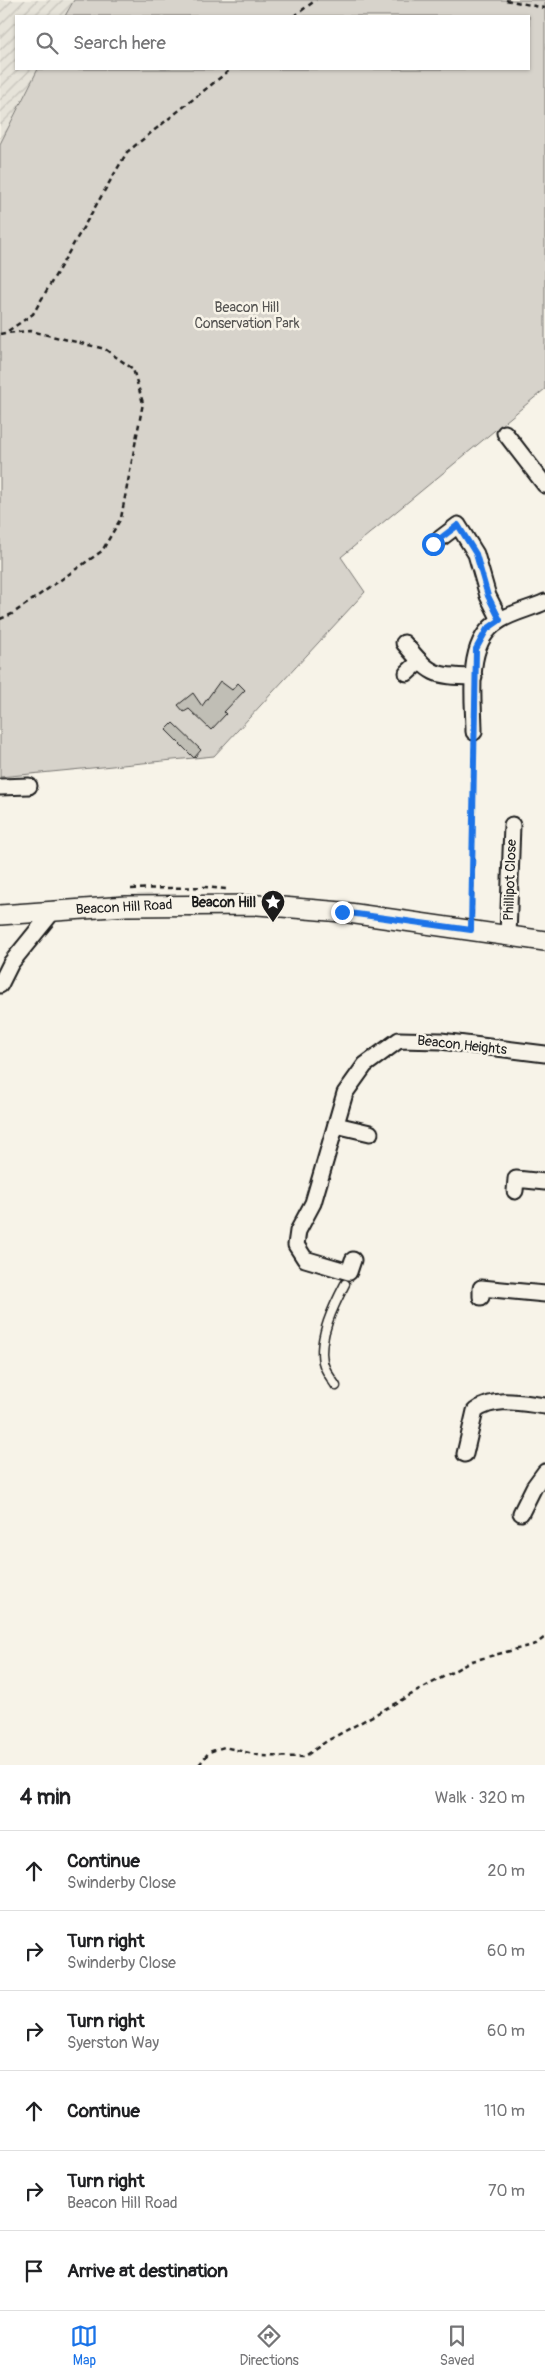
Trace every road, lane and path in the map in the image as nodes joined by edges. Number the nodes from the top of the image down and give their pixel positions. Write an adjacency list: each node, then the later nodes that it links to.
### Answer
1 (316, 0): 4 (path)
2 (506, 0): 3 (path)
3 (545, 8)
4 (295, 15)
5 (230, 70): 6 (path)
6 (5, 333): 7 (path); 12 (path)
7 (0, 334)
8 (505, 433): 9 (street)
9 (543, 478)
10 (433, 544): 13 (street)
11 (545, 602): 13 (street)
12 (0, 619)
13 (500, 620): 17 (street)
14 (404, 643): 15 (street)
15 (420, 661): 16 (street); 17 (street)
16 (407, 673)
17 (474, 677): 18 (street)
18 (474, 732): 24 (path)
19 (29, 786): 20 (street)
20 (0, 787)
21 (512, 824): 25 (street, Phillipot Close)
22 (54, 910): 23 (street, Beacon Hill Road); 24 (street, Beacon Hill Road); 27 (street)
23 (0, 915)
24 (471, 930): 25 (street, Beacon Hill Road)
25 (508, 936): 26 (street, Beacon Hill Road)
26 (545, 940)
27 (0, 985)
28 (545, 1054): 29 (street, Beacon Heights)
29 (336, 1125): 30 (street); 33 (street, Beacon Heights)
30 (370, 1133)
31 (516, 1180): 32 (street)
32 (545, 1182)
33 (349, 1272): 36 (lane)
34 (481, 1288): 35 (street)
35 (545, 1294)
36 (336, 1386)
37 (545, 1406): 38 (street)
38 (465, 1454)
39 (545, 1472): 40 (street)
40 (520, 1513)
41 (545, 1637): 42 (path)
42 (199, 1765)

